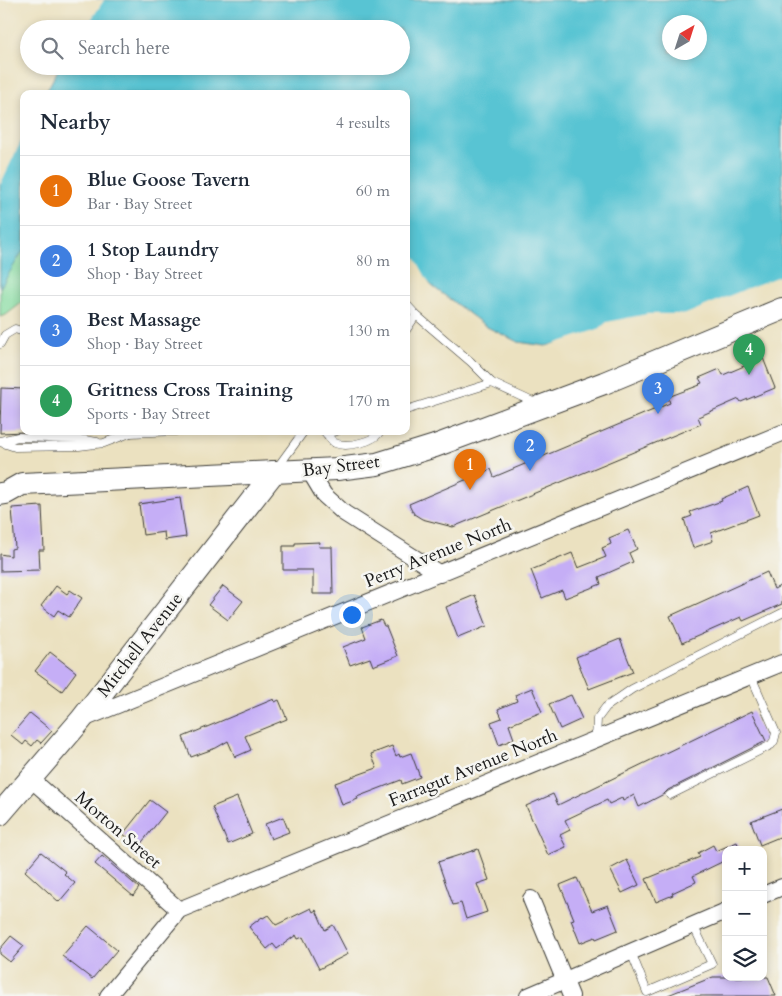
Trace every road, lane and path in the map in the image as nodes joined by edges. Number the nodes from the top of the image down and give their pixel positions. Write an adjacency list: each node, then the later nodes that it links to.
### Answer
1 (410, 308): 3 (lane)
2 (782, 309): 8 (main road, Bay Street)
3 (416, 315): 4 (lane); 7 (lane)
4 (410, 324)
5 (20, 331): 6 (lane)
6 (0, 344)
7 (492, 383): 8 (lane); 9 (lane)
8 (542, 406): 16 (main road, Bay Street)
9 (410, 409)
10 (782, 433): 21 (street, Perry Avenue North)
11 (123, 435): 15 (lane)
12 (301, 435): 17 (lane)
13 (328, 435): 14 (lane)
14 (378, 435)
15 (0, 442)
16 (309, 470): 17 (main road, Bay Street); 21 (street)
17 (274, 472): 19 (main road, Bay Street); 25 (main road, Mitchell Avenue)
18 (0, 476): 19 (main road, Bay Street)
19 (22, 484): 20 (main road, Bay Street)
20 (0, 494)
21 (440, 574): 25 (street, Perry Avenue North)
22 (782, 613): 26 (lane)
23 (782, 663): 24 (street, Farragut Avenue North)
24 (750, 676): 26 (street, Farragut Avenue North); 28 (lane)
25 (81, 720): 27 (main road, Mitchell Avenue)
26 (596, 739): 33 (street, Farragut Avenue North)
27 (31, 779): 29 (main road, Mitchell Avenue); 33 (street, Morton Street)
28 (670, 795)
29 (0, 814)
30 (782, 887): 31 (street)
31 (767, 893)
32 (530, 899): 37 (street)
33 (179, 910): 38 (street)
34 (722, 913): 35 (street)
35 (694, 925): 36 (street); 36 (lane)
36 (630, 952): 37 (street)
37 (565, 980): 39 (street); 40 (street)
38 (108, 996)
39 (528, 996)
40 (572, 996)

